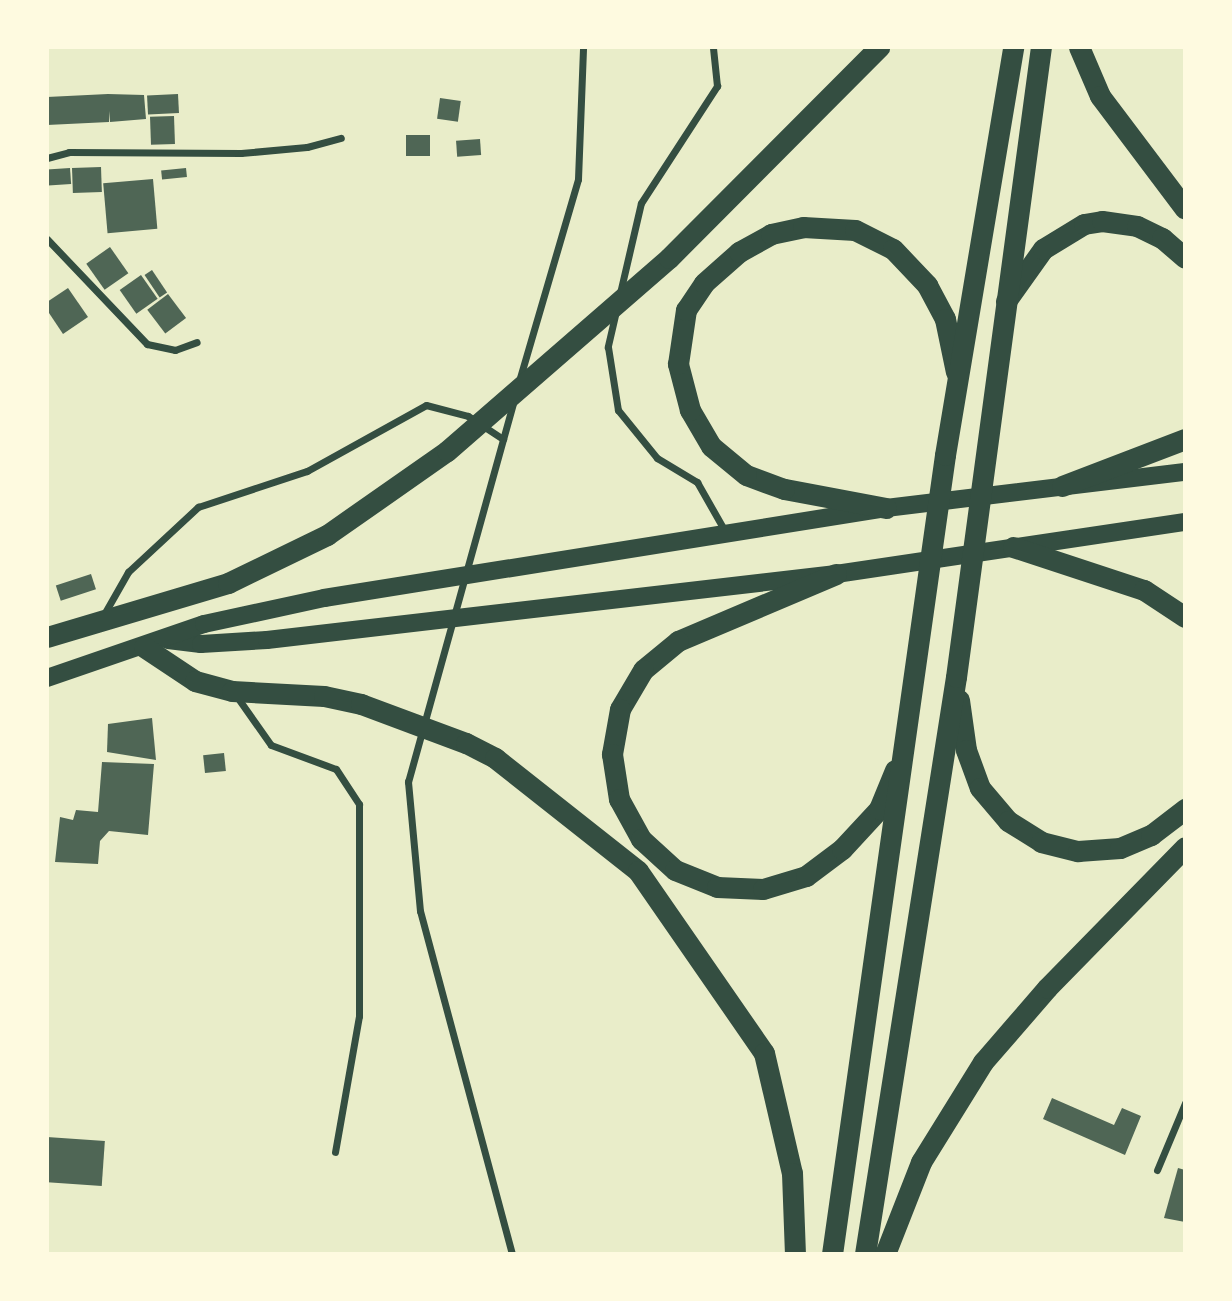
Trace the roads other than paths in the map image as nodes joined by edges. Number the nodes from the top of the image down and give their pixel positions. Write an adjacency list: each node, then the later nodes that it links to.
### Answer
1 (583, 47): 15 (street)
2 (713, 47): 21 (street)
3 (879, 47): 25 (highway)
4 (1013, 47): 14 (highway)
5 (1041, 47): 12 (highway)
6 (1079, 47): 9 (highway)
7 (341, 138): 8 (street)
8 (47, 158)
9 (1185, 209)
10 (47, 239): 13 (street)
11 (1185, 258): 12 (highway)
12 (1003, 306): 29 (highway)
13 (197, 342)
14 (959, 386): 19 (highway); 32 (highway)
15 (503, 439): 25 (street); 38 (street)
16 (1185, 439): 18 (highway)
17 (1185, 472): 18 (main road)
18 (1062, 486): 19 (main road)
19 (886, 509): 21 (main road)
20 (1185, 522): 22 (main road)
21 (726, 534): 27 (main road)
22 (1013, 547): 23 (main road); 24 (highway)
23 (836, 574): 27 (main road); 32 (highway)
24 (1185, 617)
25 (100, 621): 26 (highway)
26 (47, 637)
27 (165, 639): 28 (main road)
28 (144, 646): 30 (main road); 31 (highway)
29 (956, 677): 33 (highway); 41 (highway)
30 (47, 678)
31 (232, 691): 36 (street); 39 (highway)
32 (907, 743): 40 (highway)
33 (1185, 809)
34 (1185, 847): 42 (highway)
35 (1185, 1103): 37 (street)
36 (335, 1152)
37 (1157, 1170)
38 (512, 1254)
39 (795, 1254)
40 (832, 1254)
41 (865, 1254)
42 (885, 1254)

